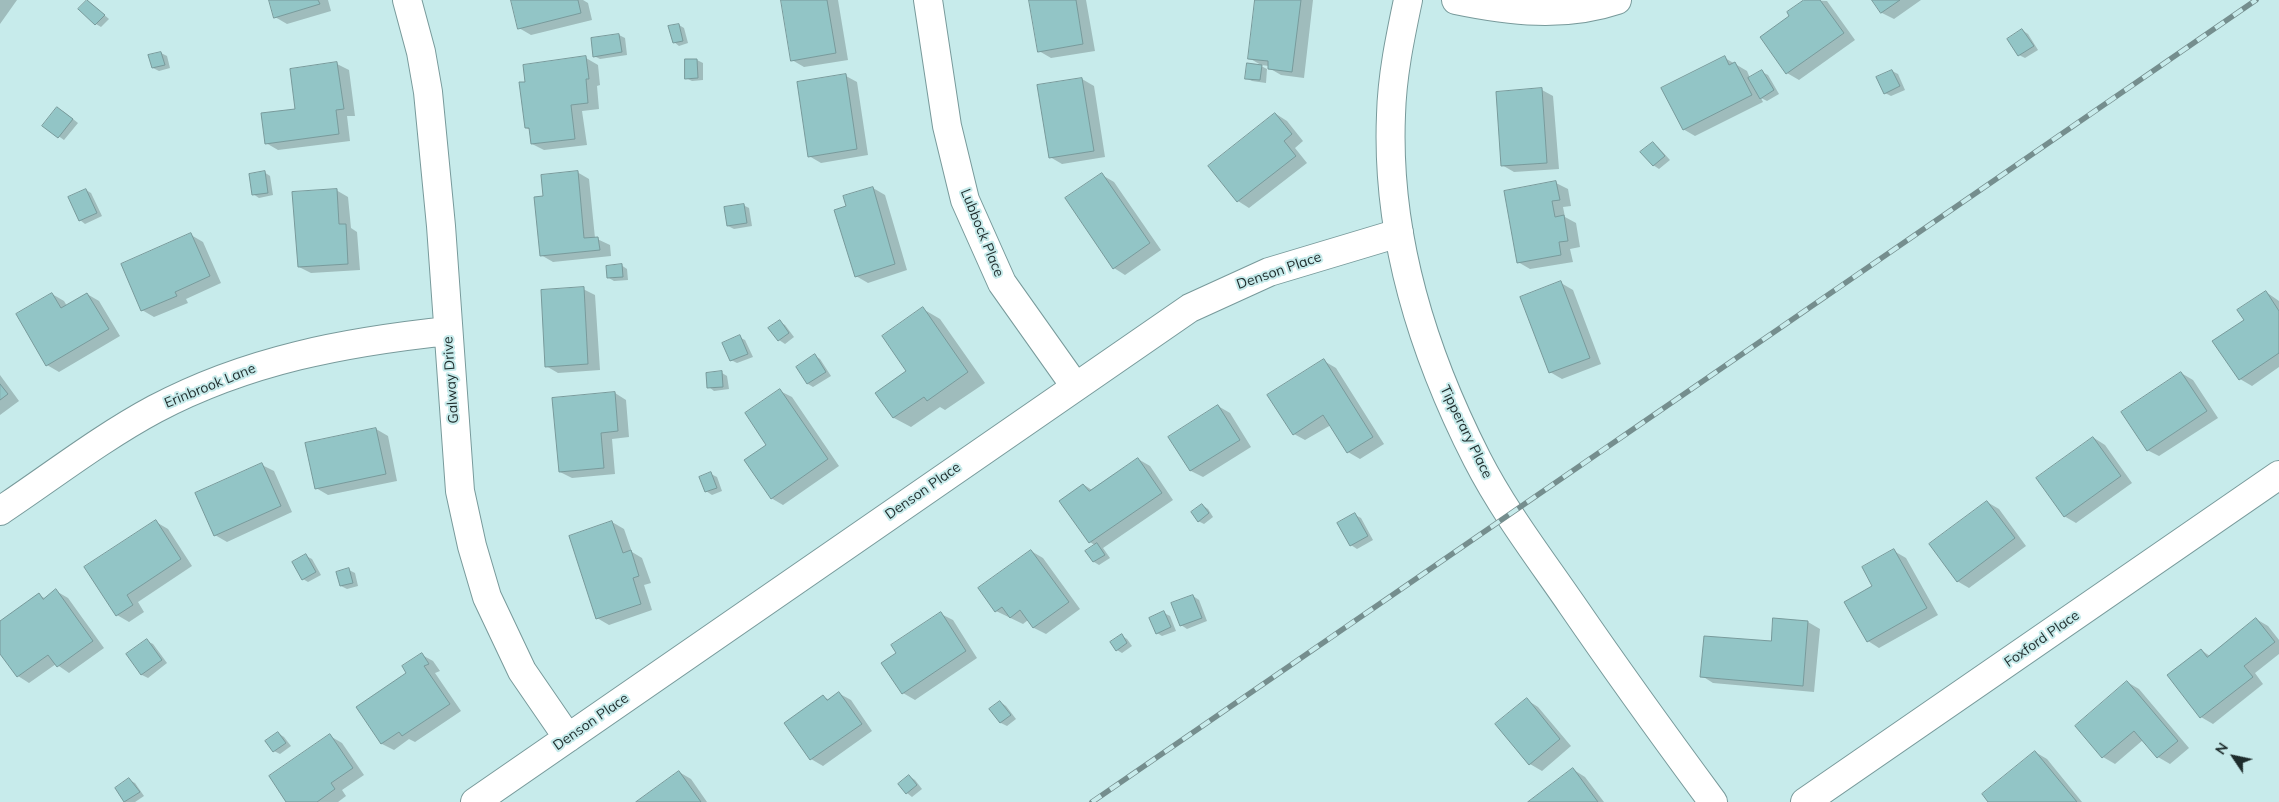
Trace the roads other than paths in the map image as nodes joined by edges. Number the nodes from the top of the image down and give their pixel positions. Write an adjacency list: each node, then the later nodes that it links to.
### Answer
1 (407, 0): 7 (street, Galway Drive)
2 (928, 0): 8 (street, Lubbock Place)
3 (1408, 0): 6 (street, Tipperary Place)
4 (1456, 0): 5 (street)
5 (1617, 0)
6 (1398, 233): 8 (street, Denson Place); 13 (street, Tipperary Place)
7 (448, 331): 10 (street, Erinbrook Lane); 11 (street, Galway Drive)
8 (1075, 386): 11 (street, Denson Place)
9 (2279, 475): 14 (street, Foxford Place)
10 (0, 511)
11 (568, 738): 12 (street, Denson Place)
12 (475, 802)
13 (1713, 802)
14 (1805, 802)

